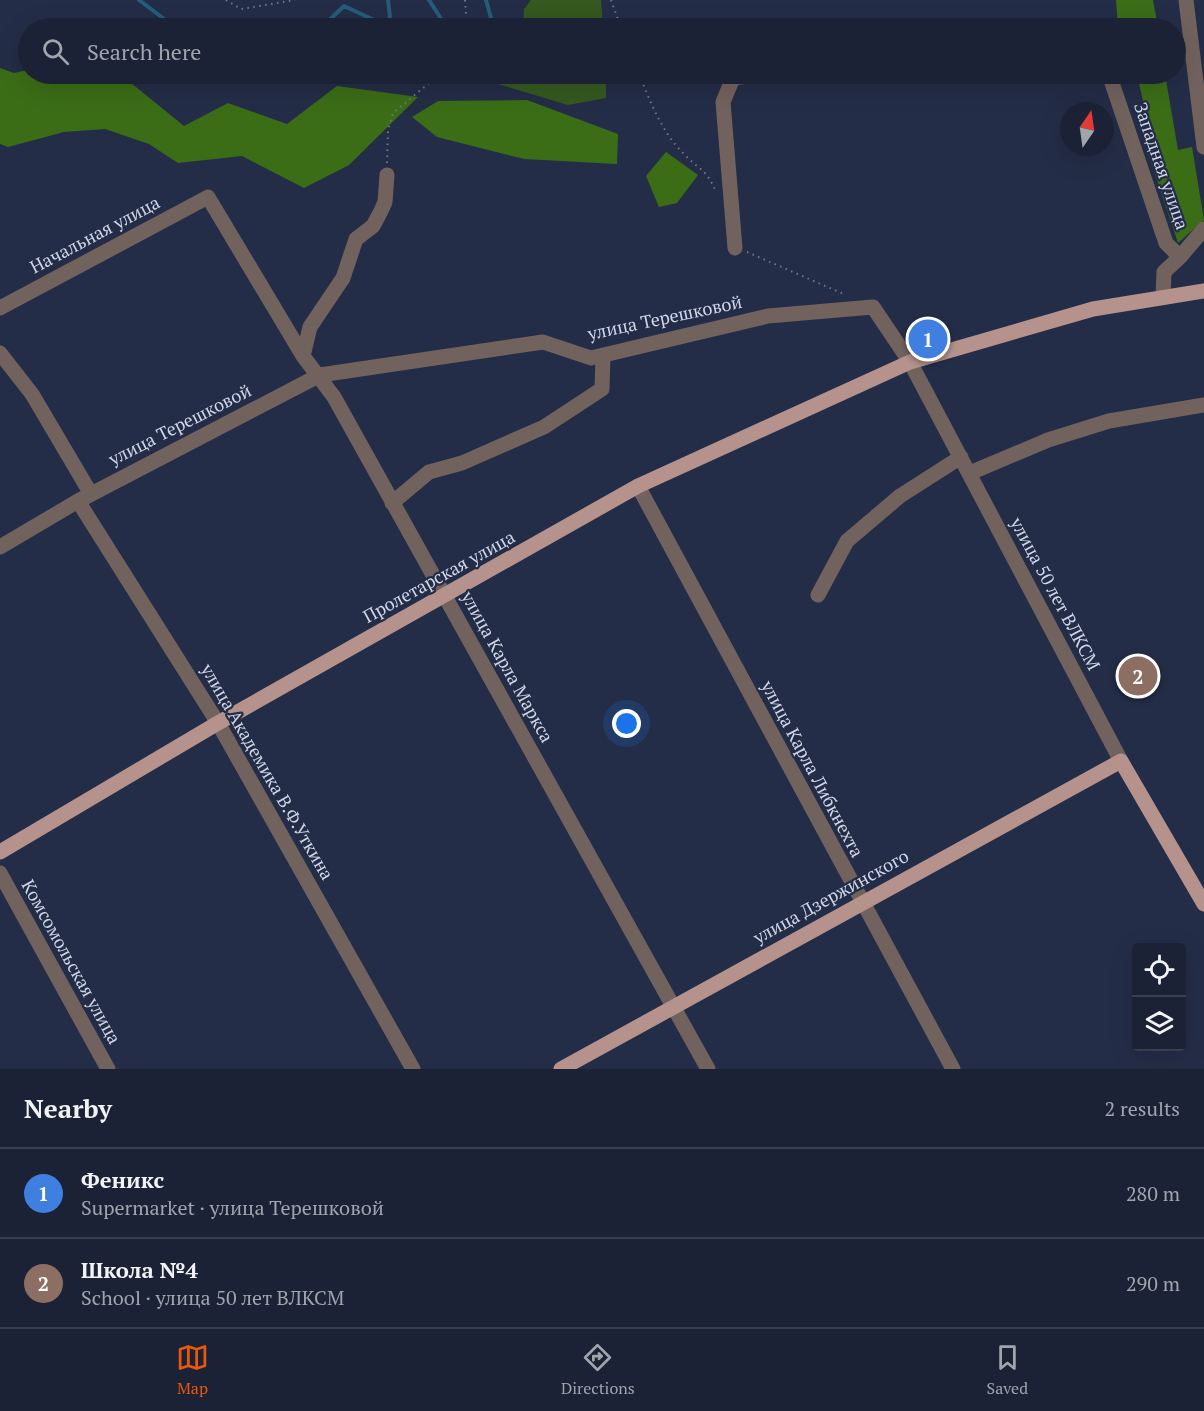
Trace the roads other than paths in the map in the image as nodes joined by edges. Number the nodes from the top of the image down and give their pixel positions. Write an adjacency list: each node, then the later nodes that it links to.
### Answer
1 (1186, 0): 4 (street)
2 (730, 84): 8 (street)
3 (1112, 84): 9 (street, Западная улица)
4 (1204, 147)
5 (387, 175): 15 (street)
6 (208, 197): 12 (street, Начальная улица); 15 (street, улица Карла Маркса)
7 (1204, 229): 9 (street)
8 (735, 248)
9 (1180, 257): 11 (street, Западная улица)
10 (1204, 291): 11 (main road)
11 (1163, 297): 16 (main road)
12 (0, 308)
13 (0, 352): 22 (street, улица Академика В.Ф.Уткина)
14 (603, 355): 16 (street, улица Терешковой); 17 (street, улица Терешковой); 23 (street)
15 (303, 356): 17 (street, улица Карла Маркса)
16 (910, 362): 19 (street, улица 50 лет ВЛКСМ); 21 (main road, Пролетарская улица)
17 (320, 375): 22 (street, улица Терешковой); 23 (street, улица Карла Маркса)
18 (1204, 405): 20 (street)
19 (961, 457): 20 (street, улица 50 лет ВЛКСМ); 26 (street)
20 (970, 473): 28 (street, улица 50 лет ВЛКСМ)
21 (638, 486): 25 (main road, Пролетарская улица); 31 (street, улица Карла Либкнехта)
22 (84, 497): 24 (street, улица Терешковой); 27 (street, улица Академика В.Ф.Уткина)
23 (392, 503): 25 (street, улица Карла Маркса)
24 (0, 547)
25 (446, 595): 27 (main road, Пролетарская улица); 33 (street, улица Карла Маркса)
26 (818, 595)
27 (219, 723): 29 (main road, Пролетарская улица); 35 (street, улица Академика В.Ф.Уткина)
28 (1121, 762): 31 (main road, улица Дзержинского); 32 (main road, улица 50 лет ВЛКСМ)
29 (0, 852)
30 (0, 873): 34 (street, Комсомольская улица)
31 (862, 902): 33 (main road, улица Дзержинского); 38 (street, улица Карла Либкнехта)
32 (1204, 904)
33 (673, 1008): 36 (main road, улица Дзержинского); 37 (street, улица Карла Маркса)
34 (108, 1069)
35 (413, 1069)
36 (561, 1069)
37 (708, 1069)
38 (953, 1069)

